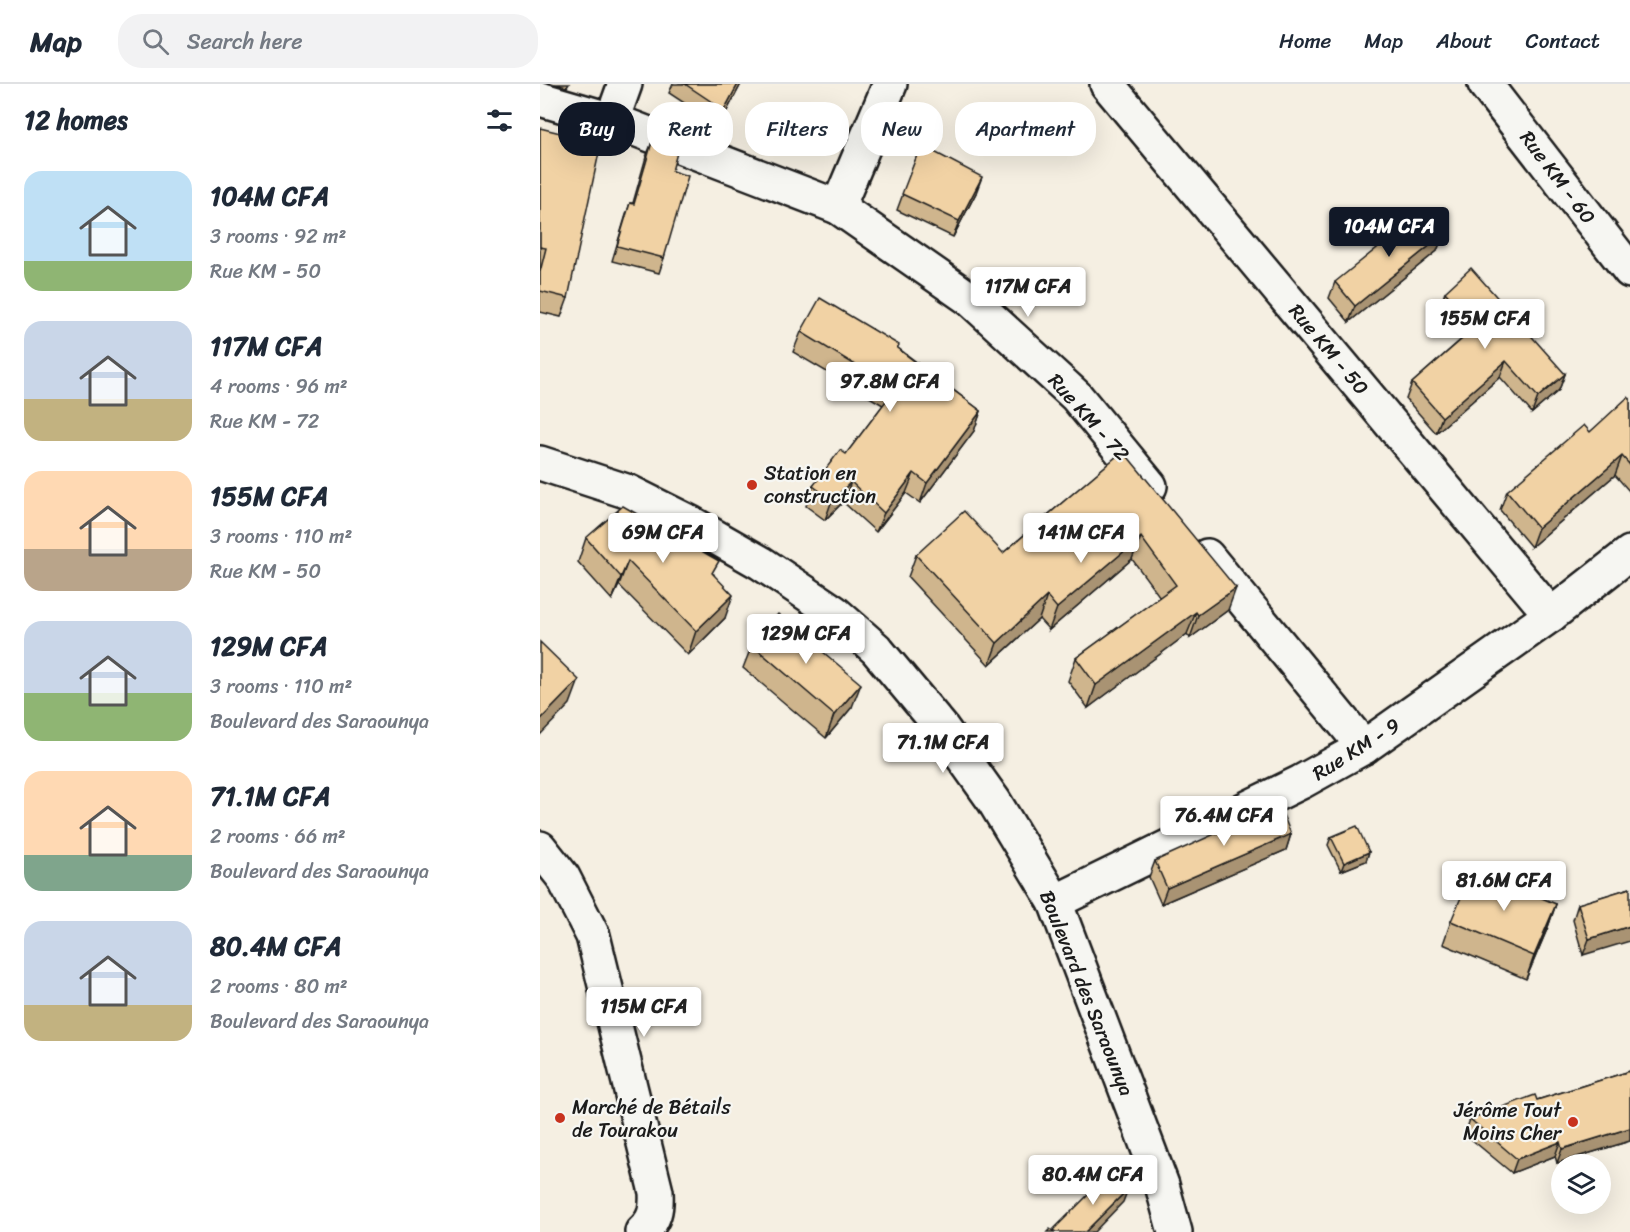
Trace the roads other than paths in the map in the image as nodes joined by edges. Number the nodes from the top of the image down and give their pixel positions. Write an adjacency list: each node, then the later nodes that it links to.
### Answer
1 (625, 84): 6 (street)
2 (890, 84): 9 (street)
3 (1107, 84): 15 (street, Rue KM - 50)
4 (1500, 90): 10 (street, Rue KM - 60)
5 (540, 99): 7 (street, Rue KM - 72)
6 (618, 102)
7 (558, 104)
8 (635, 129): 9 (street, Rue KM - 72)
9 (838, 207): 12 (street, Rue KM - 72)
10 (1630, 271)
11 (540, 463): 18 (street, Boulevard des Saraounya)
12 (1167, 507)
13 (1190, 535): 16 (street)
14 (1630, 553): 15 (street, Rue KM - 9)
15 (1551, 615): 16 (street, Rue KM - 9)
16 (1364, 747): 18 (street, Rue KM - 9)
17 (540, 848): 19 (street)
18 (1055, 902): 20 (street, Boulevard des Saraounya)
19 (642, 1232)
20 (1175, 1232)

